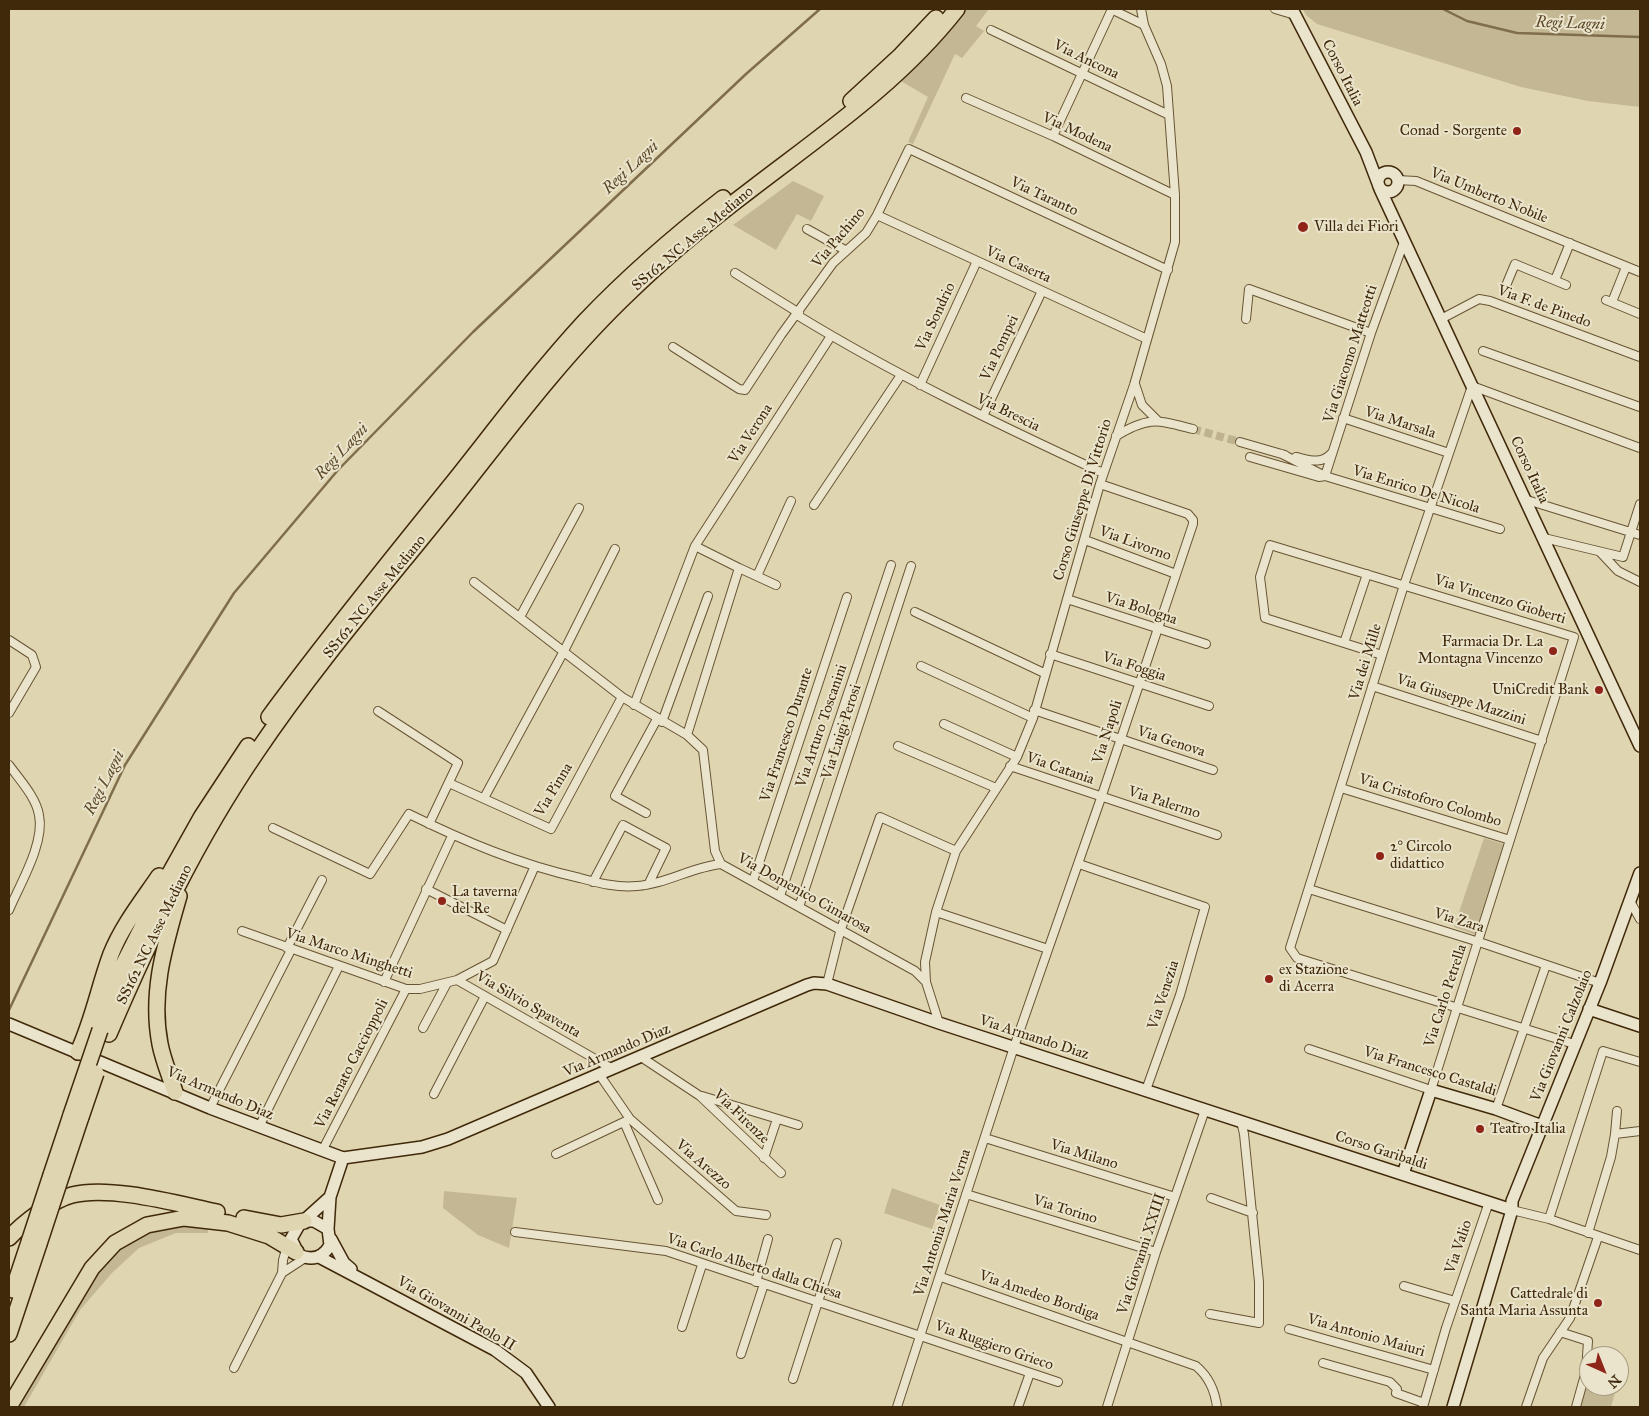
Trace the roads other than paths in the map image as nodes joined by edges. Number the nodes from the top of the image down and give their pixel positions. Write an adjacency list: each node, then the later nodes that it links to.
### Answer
1 (944, 9): 127 (highway, SS162 NC Asse Mediano)
2 (957, 9): 127 (highway, SS162 NC Asse Mediano)
3 (1111, 9): 7 (street); 9 (street)
4 (1141, 9): 7 (street, Corso Giuseppe Di Vittorio)
5 (1275, 9): 6 (street)
6 (1294, 12): 14 (main road, Corso Italia)
7 (1144, 25): 11 (street, Corso Giuseppe Di Vittorio)
8 (991, 30): 9 (street, Via Ancona)
9 (1081, 74): 11 (street, Via Ancona); 12 (street)
10 (966, 98): 12 (street, Via Modena)
11 (1169, 115): 17 (street, Corso Giuseppe Di Vittorio)
12 (1053, 136): 17 (street, Via Modena)
13 (909, 148): 19 (street, Via Pachino); 26 (street, Via Taranto)
14 (1366, 152): 15 (main road, Corso Italia); 16 (main road, Corso Italia)
15 (1394, 181): 16 (main road); 16 (main road); 18 (main road); 22 (street, Via Umberto Nobile)
16 (1379, 187): 18 (main road, Corso Italia)
17 (1175, 195): 26 (street, Corso Giuseppe Di Vittorio)
18 (1390, 206): 21 (main road, Corso Italia)
19 (877, 215): 23 (street, Via Pachino); 24 (street, Via Caserta)
20 (807, 228): 23 (street)
21 (1404, 242): 36 (main road, Corso Italia); 37 (street, Via Giacomo Matteotti)
22 (1570, 243): 25 (street, Via Umberto Nobile); 29 (street)
23 (845, 250): 33 (street, Via Pachino)
24 (977, 261): 32 (street, Via Caserta); 45 (street, Via Sondrio)
25 (1626, 267): 27 (street, Via Umberto Nobile); 34 (street)
26 (1168, 270): 39 (street, Corso Giuseppe Di Vittorio)
27 (1640, 272)
28 (735, 273): 33 (street, Via Brescia)
29 (1555, 280): 30 (street); 31 (street)
30 (1566, 285)
31 (1505, 288)
32 (1042, 291): 39 (street, Via Caserta); 48 (street, Via Pompei)
33 (798, 314): 38 (street, Via Brescia); 40 (street, Via Pachino)
34 (1640, 314)
35 (1246, 319): 37 (street)
36 (1441, 320): 42 (street, Via F. de Pinedo); 46 (main road, Corso Italia)
37 (1371, 332): 49 (street, Via Giacomo Matteotti)
38 (831, 336): 43 (street, Via Brescia); 73 (street, Via Verona)
39 (1147, 339): 44 (street, Corso Giuseppe Di Vittorio)
40 (673, 347)
41 (1482, 351): 47 (street)
42 (1640, 357)
43 (901, 375): 45 (street, Via Brescia); 65 (street)
44 (1134, 382): 50 (street); 52 (street, Corso Giuseppe Di Vittorio)
45 (920, 385): 48 (street, Via Brescia)
46 (1472, 386): 54 (street); 56 (street, Via dei Mille); 62 (main road, Corso Italia)
47 (1640, 408)
48 (983, 416): 59 (street, Via Brescia)
49 (1344, 418): 55 (street, Via Giacomo Matteotti); 56 (street, Via Marsala)
50 (1157, 420): 51 (street); 52 (street)
51 (1193, 429)
52 (1116, 436): 59 (street, Corso Giuseppe Di Vittorio)
53 (1240, 442): 57 (street)
54 (1640, 448)
55 (1333, 452): 57 (street); 60 (street, Via Giacomo Matteotti)
56 (1449, 453): 67 (street, Via dei Mille)
57 (1282, 454): 60 (street, Via Enrico De Nicola)
58 (1250, 457): 60 (street, Via Enrico De Nicola)
59 (1103, 473): 61 (street, Corso Giuseppe Di Vittorio)
60 (1325, 476): 67 (street, Via Enrico De Nicola)
61 (1100, 484): 72 (street, Corso Giuseppe Di Vittorio); 79 (street, Via Napoli)
62 (1526, 500): 69 (street); 71 (main road, Corso Italia)
63 (791, 502): 81 (street)
64 (1640, 504): 69 (street)
65 (814, 505)
66 (579, 508): 90 (street)
67 (1430, 508): 68 (street, Via Enrico De Nicola); 85 (street, Via dei Mille)
68 (1500, 529)
69 (1630, 532): 70 (street); 75 (street)
70 (1640, 535)
71 (1544, 538): 75 (street); 91 (main road, Corso Italia)
72 (1085, 540): 79 (street, Via Livorno); 88 (street, Corso Giuseppe Di Vittorio)
73 (695, 546): 78 (street); 105 (street, Via Verona)
74 (615, 549): 97 (street)
75 (1601, 553): 83 (street)
76 (891, 565): 144 (street, Via Arturo Toscanini)
77 (911, 566): 146 (street, Via Luigi Perosi)
78 (739, 568): 81 (street); 112 (street)
79 (1176, 574): 92 (street, Via Napoli)
80 (1367, 574): 85 (street, Via Vincenzo Gioberti); 95 (street); 95 (street, Via Vincenzo Gioberti)
81 (757, 576): 84 (street)
82 (474, 582): 90 (street, Via Domenico Cimarosa)
83 (1640, 582)
84 (776, 585)
85 (1404, 585): 93 (street, Via Vincenzo Gioberti); 99 (street, Via dei Mille)
86 (708, 596): 110 (street)
87 (846, 597): 139 (street, Via Francesco Durante)
88 (1067, 599): 92 (street, Via Bologna); 98 (street, Corso Giuseppe Di Vittorio)
89 (915, 612): 101 (street)
90 (520, 617): 97 (street, Via Domenico Cimarosa)
91 (1586, 629): 93 (street, Via Vincenzo Gioberti); 116 (main road, Corso Italia)
92 (1158, 630): 96 (street, Via Bologna); 102 (street, Via Napoli)
93 (1574, 637): 114 (street)
94 (9, 640): 108 (street)
95 (1344, 643): 99 (street)
96 (1206, 644)
97 (564, 652): 104 (street, Via Domenico Cimarosa); 124 (street)
98 (1050, 654): 101 (street, Corso Giuseppe Di Vittorio); 102 (street, Via Foggia)
99 (1382, 655): 103 (street, Via dei Mille)
100 (921, 666): 109 (street, Via Genova)
101 (1044, 673): 109 (street, Corso Giuseppe Di Vittorio)
102 (1139, 684): 106 (street, Via Foggia); 113 (street, Via Napoli)
103 (1372, 686): 114 (street, Via Giuseppe Mazzini); 123 (street, Via dei Mille)
104 (622, 697): 105 (street, Via Domenico Cimarosa); 124 (street, Via Pinna)
105 (634, 705): 110 (street, Via Domenico Cimarosa)
106 (1209, 706)
107 (378, 711): 121 (street)
108 (9, 713)
109 (1033, 714): 113 (street, Via Genova); 117 (street, Corso Giuseppe Di Vittorio)
110 (660, 720): 112 (street, Via Domenico Cimarosa); 126 (street)
111 (944, 724): 117 (street)
112 (687, 735): 134 (street, Via Domenico Cimarosa)
113 (1120, 740): 120 (street, Via Genova); 125 (street, Via Napoli)
114 (1542, 741): 132 (street)
115 (898, 746): 122 (street)
116 (1640, 746)
117 (1016, 758): 119 (street, Corso Giuseppe Di Vittorio)
118 (9, 764): 147 (street)
119 (1010, 766): 122 (street, Corso Giuseppe Di Vittorio); 125 (street, Via Catania)
120 (1214, 770)
121 (449, 783): 124 (street, Via Pinna); 128 (street)
122 (996, 788): 133 (street, Corso Giuseppe Di Vittorio)
123 (1341, 788): 132 (street, Via Cristoforo Colombo); 143 (street, Via dei Mille)
124 (484, 798)
125 (1101, 798): 130 (street, Via Palermo); 135 (street, Via Napoli)
126 (646, 813)
127 (209, 817): 176 (highway); 183 (highway); 222 (highway, SS162 NC Asse Mediano, bridge)
128 (429, 824): 129 (street); 131 (street)
129 (273, 828)
130 (1217, 835)
131 (452, 836): 136 (street); 142 (street)
132 (1510, 840): 153 (street, Via Carlo Petrella)
133 (956, 851): 148 (street, Corso Giuseppe Di Vittorio); 152 (street)
134 (721, 864): 139 (street, Via Domenico Cimarosa); 141 (street)
135 (1078, 864): 155 (street, Via Napoli); 181 (street, Via Venezia)
136 (534, 868): 140 (street); 150 (street, Via Marco Minghetti)
137 (1640, 873): 145 (main road, Via Giovanni Calzolaio)
138 (322, 880): 154 (street)
139 (753, 880): 144 (street, Via Domenico Cimarosa)
140 (594, 882): 141 (street); 141 (street)
141 (649, 883)
142 (426, 889): 150 (street); 159 (street)
143 (1309, 889): 153 (street, Via Zara); 166 (street, Via dei Mille)
144 (780, 896): 146 (street, Via Domenico Cimarosa)
145 (1630, 901): 149 (street); 162 (main road, Via Giovanni Calzolaio)
146 (799, 906): 152 (street, Via Domenico Cimarosa)
147 (9, 910)
148 (936, 912): 155 (street); 160 (street, Corso Giuseppe Di Vittorio)
149 (1640, 919)
150 (507, 930): 158 (street, Via Marco Minghetti)
151 (242, 931): 154 (street, Via Marco Minghetti)
152 (840, 932): 160 (street, Via Domenico Cimarosa); 163 (street)
153 (1479, 942): 156 (street, Via Zara); 166 (street, Via Carlo Petrella)
154 (289, 949): 157 (street, Via Marco Minghetti); 186 (street)
155 (1048, 949): 174 (street, Via Napoli)
156 (1546, 965): 162 (street, Via Zara); 172 (street)
157 (339, 966): 159 (street, Via Marco Minghetti); 195 (street)
158 (457, 980): 161 (street, Via Marco Minghetti); 165 (street, Via Silvio Spaventa)
159 (384, 982): 164 (street, Via Marco Minghetti)
160 (926, 982): 168 (street)
161 (447, 983): 164 (street, Via Marco Minghetti); 171 (street)
162 (1600, 983): 167 (main road, Via Giovanni Calzolaio)
163 (827, 984): 168 (main road, Via Armando Diaz); 177 (main road, Via Armando Diaz)
164 (406, 989): 199 (street, Via Renato Caccioppoli)
165 (485, 996): 179 (street, Via Silvio Spaventa); 184 (street)
166 (1458, 1008): 172 (street); 182 (street, Via Carlo Petrella)
167 (1589, 1009): 170 (main road); 173 (main road, Via Giovanni Calzolaio)
168 (939, 1023): 174 (main road, Via Armando Diaz)
169 (9, 1024): 176 (main road, Via Armando Diaz)
170 (1640, 1026)
171 (423, 1028)
172 (1524, 1029): 173 (street); 187 (street)
173 (1574, 1044): 194 (main road, Via Giovanni Calzolaio)
174 (1014, 1047): 181 (main road, Via Armando Diaz); 198 (street, Via Antonia Maria Verna)
175 (1309, 1049): 182 (street, Via Francesco Castaldi)
176 (78, 1052): 183 (main road, Via Armando Diaz)
177 (641, 1057): 179 (main road, Via Armando Diaz); 185 (street, Via Firenze)
178 (1640, 1062): 214 (street)
179 (611, 1068): 180 (main road, Via Armando Diaz)
180 (599, 1074): 191 (street, Via Arezzo); 201 (main road, Via Armando Diaz)
181 (1146, 1090): 188 (main road, Via Armando Diaz)
182 (1431, 1090): 187 (main road, Via Francesco Castaldi); 204 (main road, Via Carlo Petrella)
183 (175, 1092): 186 (main road, Via Armando Diaz)
184 (434, 1094)
185 (700, 1096): 190 (street, Via Firenze); 202 (street, Via Firenze)
186 (210, 1108): 195 (main road, Via Armando Diaz)
187 (1496, 1109): 194 (main road, Via Francesco Castaldi)
188 (1206, 1110): 192 (main road, Via Armando Diaz); 207 (street, Via Giovanni XXIII)
189 (1617, 1111): 197 (street)
190 (777, 1119): 193 (street, Via Firenze); 202 (street, Via Firenze)
191 (627, 1121): 200 (street); 209 (street, Via Arezzo); 213 (street, Via Arezzo)
192 (1241, 1121): 204 (main road, Corso Garibaldi); 212 (street)
193 (798, 1125)
194 (1542, 1126): 211 (main road, Via Giovanni Calzolaio)
195 (258, 1127): 199 (main road, Via Armando Diaz)
196 (1640, 1131): 197 (street)
197 (1615, 1134): 217 (street)
198 (985, 1138): 205 (street, Via Antonia Maria Verna); 207 (street, Via Milano)
199 (322, 1151): 201 (main road, Via Armando Diaz)
200 (556, 1154)
201 (343, 1158): 206 (main road)
202 (764, 1158): 203 (street, Via Firenze)
203 (781, 1173)
204 (1402, 1174): 210 (main road, Corso Garibaldi)
205 (966, 1194): 226 (street, Via Torino); 231 (street, Via Antonia Maria Verna)
206 (330, 1197): 215 (main road); 218 (main road)
207 (1175, 1198): 226 (street, Via Giovanni XXIII)
208 (1210, 1198): 212 (street)
209 (658, 1200)
210 (1489, 1202): 211 (main road, Corso Garibaldi); 235 (street, Via Valio)
211 (1512, 1210): 214 (street); 258 (main road, Via Giovanni Calzolaio)
212 (1253, 1214): 237 (street)
213 (766, 1215)
214 (1549, 1219): 217 (street)
215 (304, 1222): 218 (main road); 220 (highway); 224 (main road)
216 (515, 1232): 228 (street, Via Carlo Alberto dalla Chiesa)
217 (1588, 1233): 219 (street)
218 (329, 1234): 227 (main road); 230 (main road, Via Giovanni Paolo II)
219 (1598, 1237): 225 (street); 240 (street)
220 (9, 1238)
221 (768, 1239): 232 (street)
222 (35, 1241): 236 (highway, SS162 NC Asse Mediano); 241 (highway, SS162 NC Asse Mediano)
223 (837, 1243): 234 (street)
224 (295, 1249): 227 (main road); 229 (street); 229 (street); 252 (highway)
225 (1640, 1250)
226 (1156, 1252): 243 (street, Via Giovanni XXIII)
227 (319, 1257): 230 (main road, Via Giovanni Paolo II)
228 (702, 1265): 232 (street, Via Carlo Alberto dalla Chiesa); 238 (street)
229 (282, 1273): 246 (street)
230 (360, 1277): 253 (main road, Via Giovanni Paolo II)
231 (941, 1277): 242 (street, Via Antonia Maria Verna); 243 (street, Via Amedeo Bordiga)
232 (760, 1283): 234 (street, Via Carlo Alberto dalla Chiesa); 244 (street)
233 (1404, 1286): 235 (street)
234 (818, 1301): 242 (street, Via Carlo Alberto dalla Chiesa); 249 (street)
235 (1455, 1301): 247 (street, Via Valio)
236 (9, 1302)
237 (1210, 1314)
238 (682, 1327)
239 (1289, 1329): 247 (street, Via Antonio Maiuri)
240 (1560, 1332): 259 (street); 260 (street)
241 (9, 1334)
242 (921, 1336): 248 (street, Via Ruggiero Grieco); 254 (street, Via Antonia Maria Verna)
243 (1128, 1341): 256 (street, Via Giovanni XXIII); 257 (street, Via Amedeo Bordiga)
244 (741, 1354)
245 (1323, 1363): 251 (street)
246 (234, 1368)
247 (1434, 1370): 251 (street, Via Valio)
248 (1030, 1373): 250 (street, Via Ruggiero Grieco); 255 (street)
249 (793, 1379)
250 (1058, 1382)
251 (1424, 1405)
252 (9, 1407)
253 (549, 1407)
254 (897, 1407)
255 (1018, 1407)
256 (1106, 1407)
257 (1217, 1407)
258 (1453, 1407)
259 (1526, 1407)
260 (1576, 1407)

